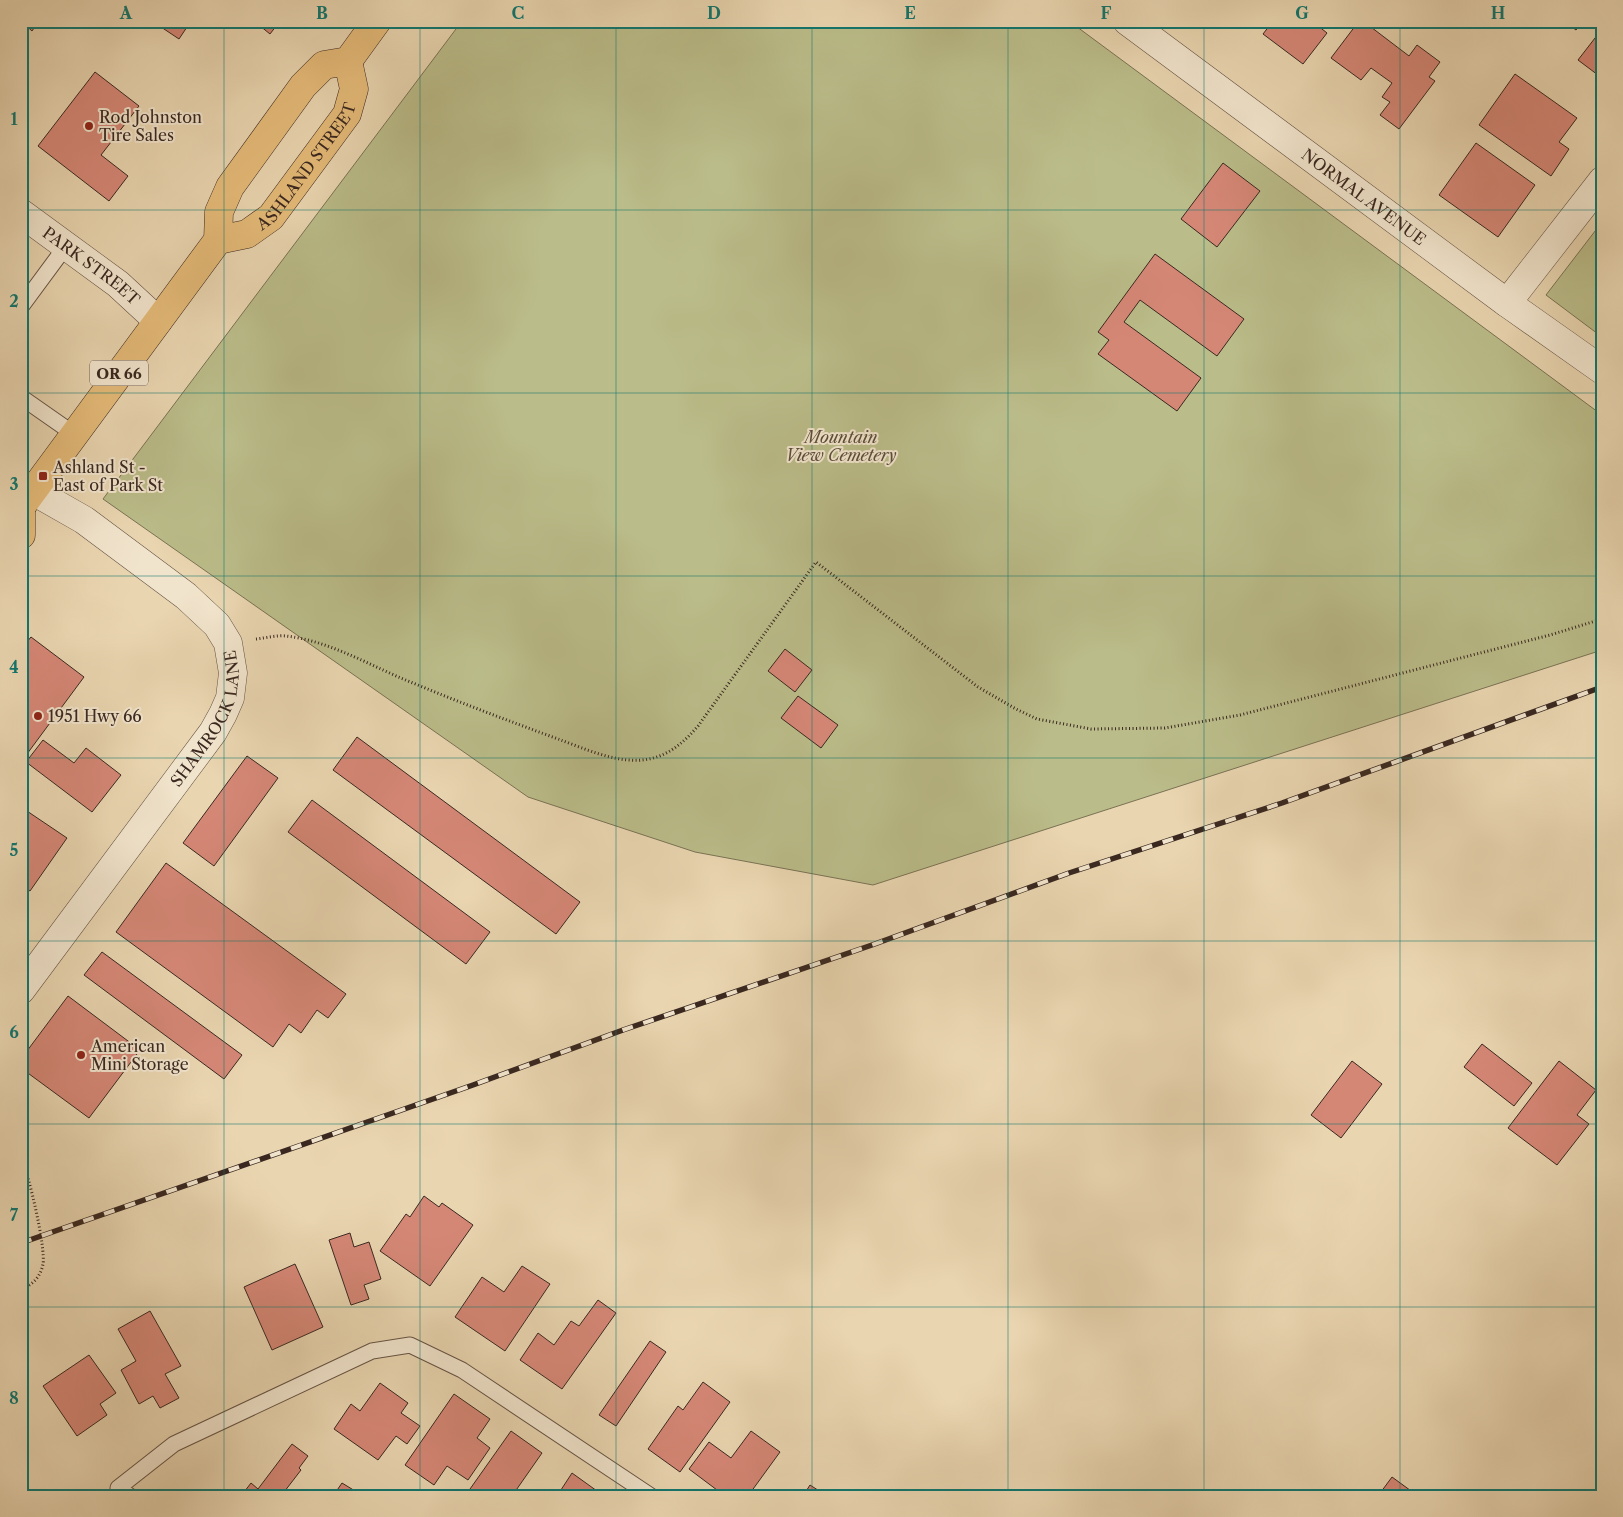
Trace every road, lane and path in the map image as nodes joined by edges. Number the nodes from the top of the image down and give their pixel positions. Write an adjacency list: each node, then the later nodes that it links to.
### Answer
1 (377, 21): 3 (main road)
2 (1127, 21): 8 (street, NORMAL AVENUE)
3 (348, 61): 6 (main road); 6 (main road, ASHLAND STREET)
4 (1602, 181): 8 (street)
5 (21, 214): 7 (street, PARK STREET)
6 (218, 240): 10 (main road, OR 66)
7 (66, 246): 9 (lane); 10 (street, PARK STREET)
8 (1507, 303): 11 (street, NORMAL AVENUE)
9 (21, 307)
10 (158, 321): 13 (main road, OR 66)
11 (1602, 370)
12 (21, 397): 13 (lane)
13 (74, 434): 14 (main road, OR 66)
14 (24, 499): 15 (main road); 17 (street, SHAMROCK LANE)
15 (21, 535)
16 (1602, 619): 17 (path)
17 (228, 643): 18 (street, SHAMROCK LANE)
18 (21, 990)
19 (21, 1159): 20 (path)
20 (21, 1289)
21 (120, 1493): 22 (lane)
22 (651, 1496)

